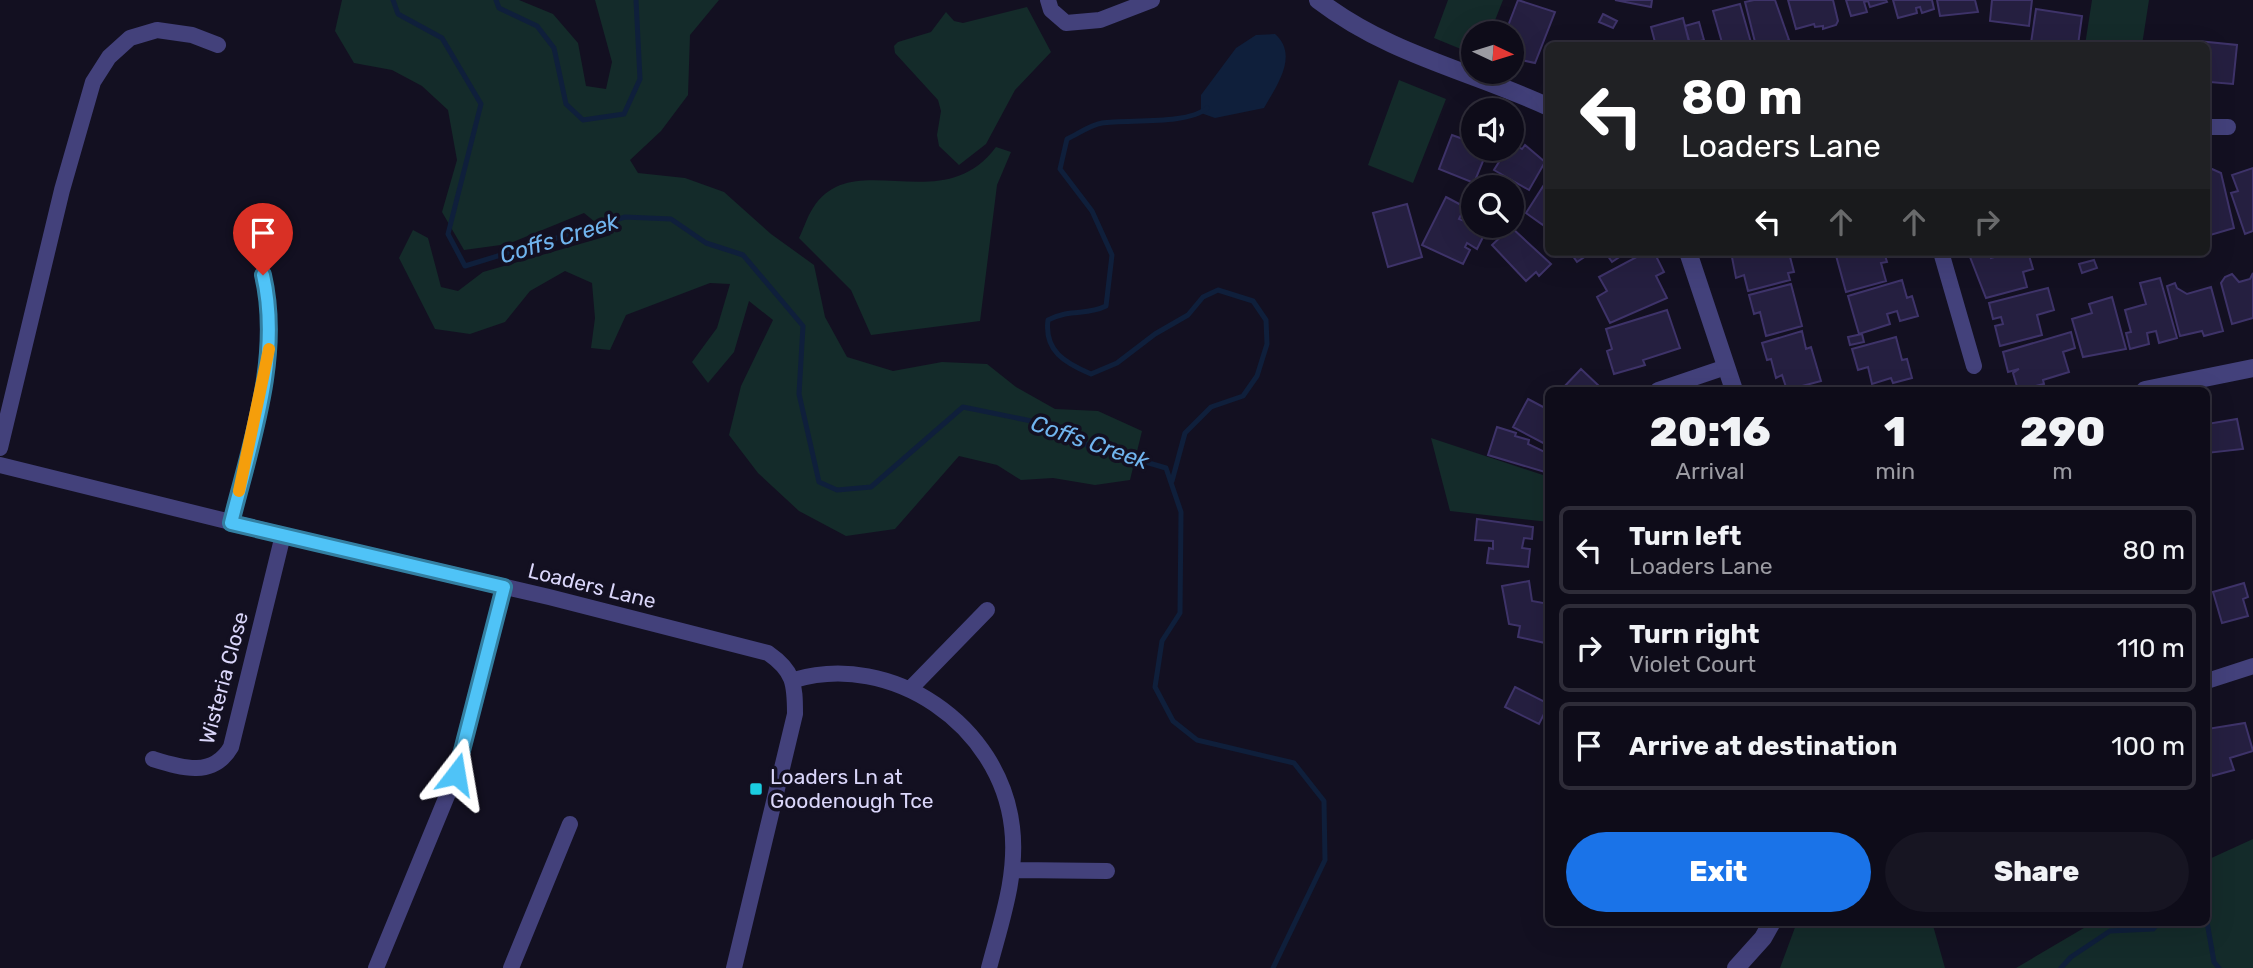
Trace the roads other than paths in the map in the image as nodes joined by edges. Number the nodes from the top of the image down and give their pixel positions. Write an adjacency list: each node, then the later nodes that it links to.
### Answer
1 (1048, 0): 2 (street)
2 (1152, 0)
3 (1318, 0): 5 (street)
4 (218, 45): 17 (street)
5 (1545, 105)
6 (2210, 127): 7 (street)
7 (2228, 127)
8 (1689, 256): 12 (street)
9 (1942, 256): 11 (street)
10 (263, 275): 19 (street)
11 (1974, 366)
12 (1727, 367): 14 (street); 15 (street)
13 (2253, 368): 16 (street)
14 (1667, 387)
15 (1733, 387)
16 (2152, 387)
17 (0, 448)
18 (0, 465): 19 (street, Loaders Lane)
19 (231, 523): 20 (street, Loaders Lane)
20 (283, 536): 21 (street, Loaders Lane); 27 (street, Wisteria Close)
21 (504, 587): 24 (street, Loaders Lane); 32 (street)
22 (987, 610): 26 (street)
23 (2253, 666): 25 (street)
24 (794, 680): 26 (street); 34 (street)
25 (2210, 680)
26 (911, 688): 29 (street)
27 (153, 759)
28 (570, 824): 33 (street)
29 (1013, 870): 30 (street); 35 (street)
30 (1107, 871)
31 (1770, 926): 36 (street)
32 (376, 968)
33 (511, 968)
34 (734, 968)
35 (989, 968)
36 (1736, 968)

